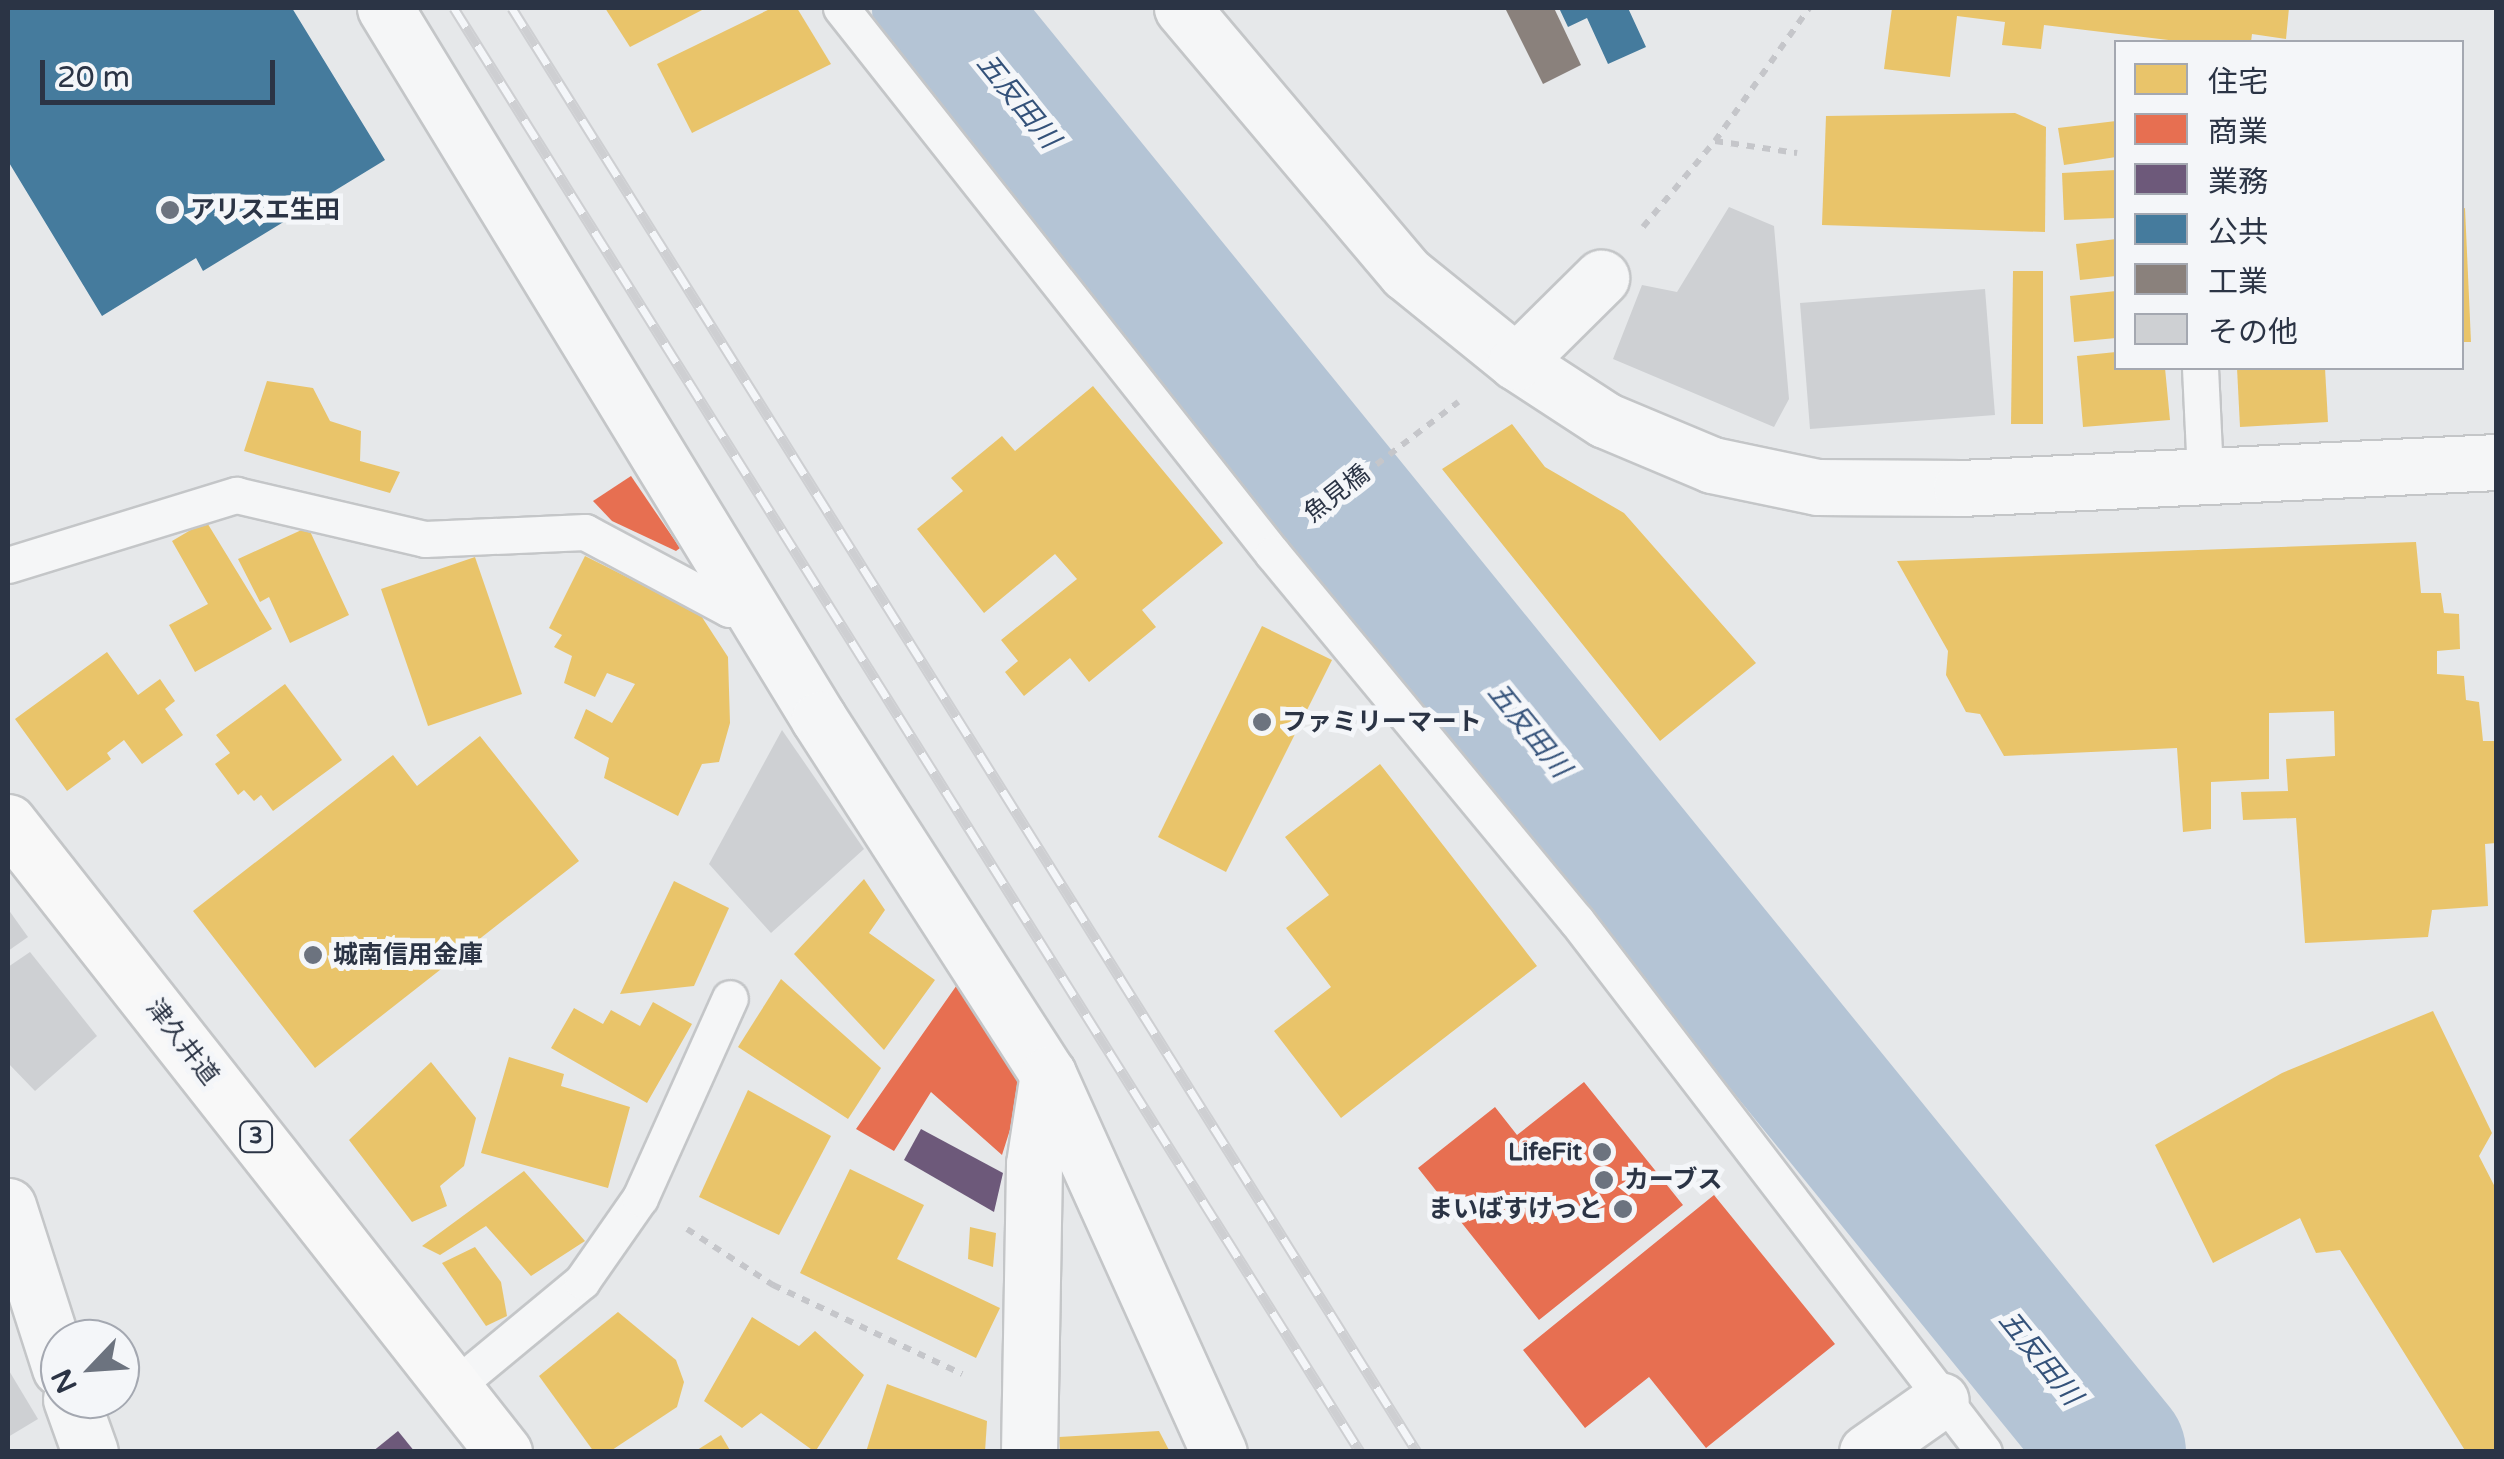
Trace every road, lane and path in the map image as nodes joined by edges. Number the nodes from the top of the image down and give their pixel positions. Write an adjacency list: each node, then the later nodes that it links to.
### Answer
1 (385, 8): 15 (street)
2 (841, 8): 23 (lane)
3 (1182, 8): 8 (street)
4 (1808, 8): 5 (path)
5 (1716, 140): 6 (path); 7 (path)
6 (1797, 153)
7 (1601, 278): 8 (street)
8 (1516, 362): 12 (street)
9 (2200, 370): 12 (lane)
10 (1400, 442): 13 (path, 魚見橋)
11 (2496, 462): 12 (street)
12 (2204, 476)
13 (1308, 517)
14 (8, 565): 15 (lane)
15 (755, 606): 18 (street)
16 (8, 822): 22 (main road, 津久井道 / 3)
17 (730, 998): 19 (lane)
18 (1048, 1074): 25 (street); 28 (street)
19 (640, 1198): 22 (lane); 25 (path)
20 (8, 1206): 21 (street)
21 (44, 1319)
22 (454, 1388): 27 (main road, 津久井道 / 3)
23 (1942, 1400): 29 (street); 30 (lane)
24 (78, 1419): 26 (street)
25 (1029, 1428)
26 (90, 1452)
27 (504, 1452)
28 (1219, 1452)
29 (1867, 1452)
30 (1984, 1452)

